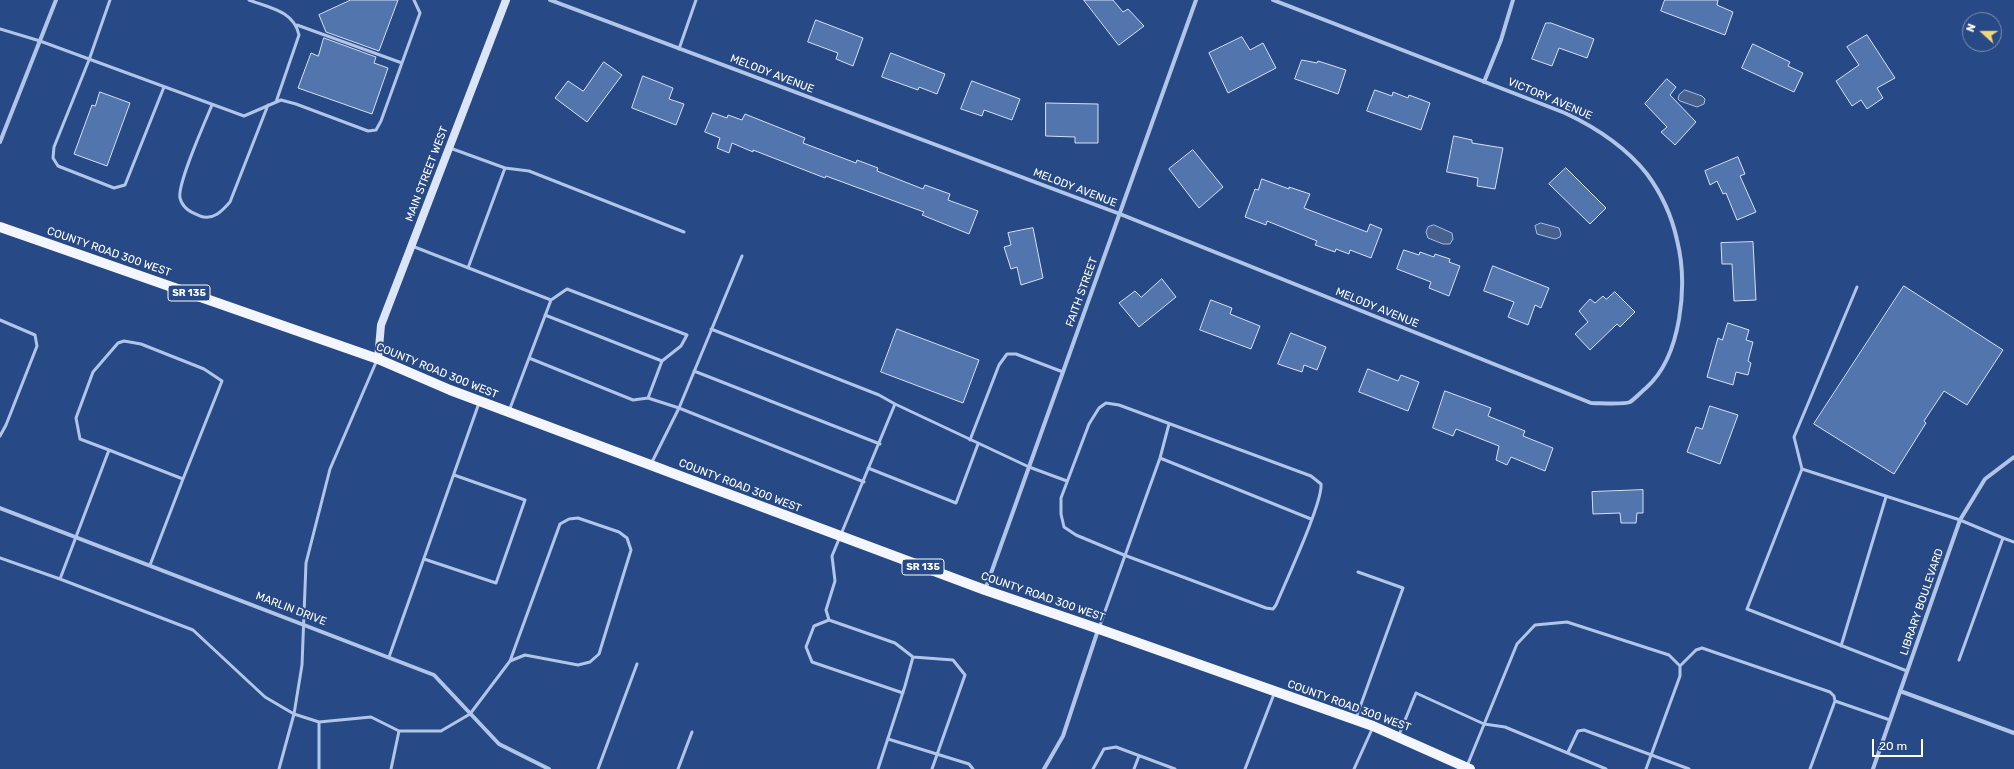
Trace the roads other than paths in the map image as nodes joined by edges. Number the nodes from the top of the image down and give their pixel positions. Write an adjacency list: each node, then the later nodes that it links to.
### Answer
1 (56, 0): 13 (street)
2 (110, 0): 15 (lane)
3 (249, 0): 11 (lane)
4 (414, 0): 16 (lane)
5 (506, 0): 23 (main road, MAIN STREET WEST)
6 (550, 0): 14 (street, MELODY AVENUE)
7 (696, 0): 14 (lane)
8 (1196, 0): 25 (street, FAITH STREET)
9 (1272, 0): 17 (street, VICTORY AVENUE)
10 (1513, 0): 17 (street)
11 (297, 25): 16 (lane); 19 (lane)
12 (0, 29): 13 (lane)
13 (40, 41): 15 (lane); 22 (street)
14 (679, 49): 25 (street, MELODY AVENUE)
15 (89, 60): 18 (lane); 18 (lane)
16 (402, 63): 19 (lane)
17 (1484, 82): 43 (street, VICTORY AVENUE)
18 (164, 87): 20 (lane)
19 (276, 102): 21 (lane)
20 (212, 105): 21 (lane); 21 (lane)
21 (268, 105)
22 (0, 142)
23 (450, 148): 24 (lane); 28 (main road, MAIN STREET WEST)
24 (505, 168): 27 (lane); 30 (lane)
25 (1120, 214): 40 (street, FAITH STREET); 43 (street, MELODY AVENUE)
26 (0, 227): 37 (main road, COUNTY ROAD 300 WEST / SR 135)
27 (684, 232)
28 (412, 246): 30 (lane); 37 (main road, MAIN STREET WEST)
29 (742, 256): 35 (lane)
30 (468, 268): 32 (lane)
31 (1857, 287): 58 (lane)
32 (551, 300): 33 (lane); 38 (lane)
33 (545, 315): 36 (lane); 38 (lane)
34 (0, 320): 48 (lane)
35 (711, 329): 39 (lane); 44 (lane)
36 (529, 358): 41 (lane); 46 (lane)
37 (378, 359): 42 (main road, COUNTY ROAD 300 WEST / SR 135); 79 (lane)
38 (662, 360): 41 (lane)
39 (694, 371): 45 (lane); 50 (lane)
40 (1062, 372): 49 (lane); 56 (street, FAITH STREET)
41 (648, 398): 45 (lane)
42 (480, 401): 46 (main road, COUNTY ROAD 300 WEST / SR 135); 59 (lane)
43 (1591, 403)
44 (895, 404): 49 (lane); 50 (lane)
45 (679, 408): 55 (lane); 62 (lane)
46 (509, 412): 55 (main road, COUNTY ROAD 300 WEST / SR 135)
47 (1169, 424): 54 (lane); 61 (lane); 65 (lane)
48 (0, 436)
49 (970, 440): 51 (lane)
50 (880, 444): 57 (lane)
51 (978, 444): 56 (lane); 57 (lane)
52 (109, 450): 60 (lane); 60 (lane); 68 (lane)
53 (2014, 457): 66 (street, LIBRARY BOULEVARD)
54 (1160, 458): 65 (lane); 71 (lane)
55 (651, 465): 67 (main road, COUNTY ROAD 300 WEST / SR 135)
56 (1029, 467): 61 (lane); 77 (street, FAITH STREET)
57 (868, 468): 62 (lane)
58 (1802, 469): 63 (lane); 81 (lane)
59 (454, 475): 73 (lane); 73 (lane)
60 (183, 479): 74 (lane)
61 (1067, 481): 71 (lane)
62 (864, 482): 67 (lane)
63 (1886, 497): 66 (lane); 81 (lane)
64 (0, 508): 68 (street, MARLIN DRIVE)
65 (1311, 519): 71 (lane)
66 (1960, 520): 69 (lane); 88 (street, LIBRARY BOULEVARD)
67 (840, 536): 77 (main road, COUNTY ROAD 300 WEST / SR 135); 78 (lane)
68 (76, 537): 74 (street, MARLIN DRIVE); 76 (lane)
69 (2003, 538): 70 (lane); 84 (lane)
70 (2014, 542)
71 (1124, 555): 80 (lane)
72 (0, 558): 76 (lane)
73 (424, 558): 83 (lane)
74 (150, 565): 79 (street, MARLIN DRIVE)
75 (1358, 572): 95 (lane)
76 (60, 579): 93 (lane)
77 (985, 590): 80 (main road, COUNTY ROAD 300 WEST / SR 135)
78 (829, 620): 82 (lane); 91 (lane)
79 (304, 624): 83 (street, MARLIN DRIVE); 93 (lane)
80 (1099, 629): 90 (main road, COUNTY ROAD 300 WEST / SR 135); 119 (street)
81 (1841, 646): 88 (lane)
82 (913, 657): 91 (lane); 106 (lane)
83 (389, 658): 94 (street, MARLIN DRIVE)
84 (1959, 660)
85 (510, 661): 85 (lane); 94 (lane)
86 (637, 664): 114 (lane)
87 (1680, 666): 92 (lane); 98 (lane); 107 (lane)
88 (1907, 672): 89 (street, LIBRARY BOULEVARD)
89 (1900, 691): 96 (street, LIBRARY BOULEVARD); 102 (street)
90 (1275, 692): 95 (main road, COUNTY ROAD 300 WEST / SR 135); 123 (lane)
91 (903, 693): 104 (lane)
92 (1835, 701): 96 (lane); 128 (lane)
93 (294, 714): 97 (lane); 110 (lane)
94 (470, 714): 100 (lane); 113 (street, MARLIN DRIVE)
95 (1356, 720): 99 (main road, COUNTY ROAD 300 WEST / SR 135)
96 (1890, 720): 129 (street, LIBRARY BOULEVARD)
97 (318, 722): 100 (lane); 111 (lane)
98 (1484, 724): 103 (lane); 105 (lane); 109 (lane)
99 (1373, 726): 103 (main road, COUNTY ROAD 300 WEST / SR 135); 124 (lane)
100 (399, 731): 112 (lane)
101 (692, 732): 115 (lane)
102 (2014, 733)
103 (1398, 736): 109 (main road, COUNTY ROAD 300 WEST / SR 135)
104 (888, 739): 106 (lane); 116 (lane)
105 (1568, 752): 107 (lane); 125 (lane)
106 (938, 754): 117 (lane); 118 (lane)
107 (1652, 755): 126 (lane); 127 (lane)
108 (1139, 756): 120 (lane); 121 (lane); 122 (lane)
109 (1468, 768)
110 (279, 769)
111 (319, 769)
112 (391, 769)
113 (549, 769)
114 (598, 769)
115 (678, 769)
116 (878, 769)
117 (932, 769)
118 (973, 769)
119 (1044, 769)
120 (1093, 769)
121 (1134, 769)
122 (1175, 769)
123 (1245, 769)
124 (1354, 769)
125 (1606, 769)
126 (1646, 769)
127 (1689, 769)
128 (1810, 769)
129 (1873, 769)

